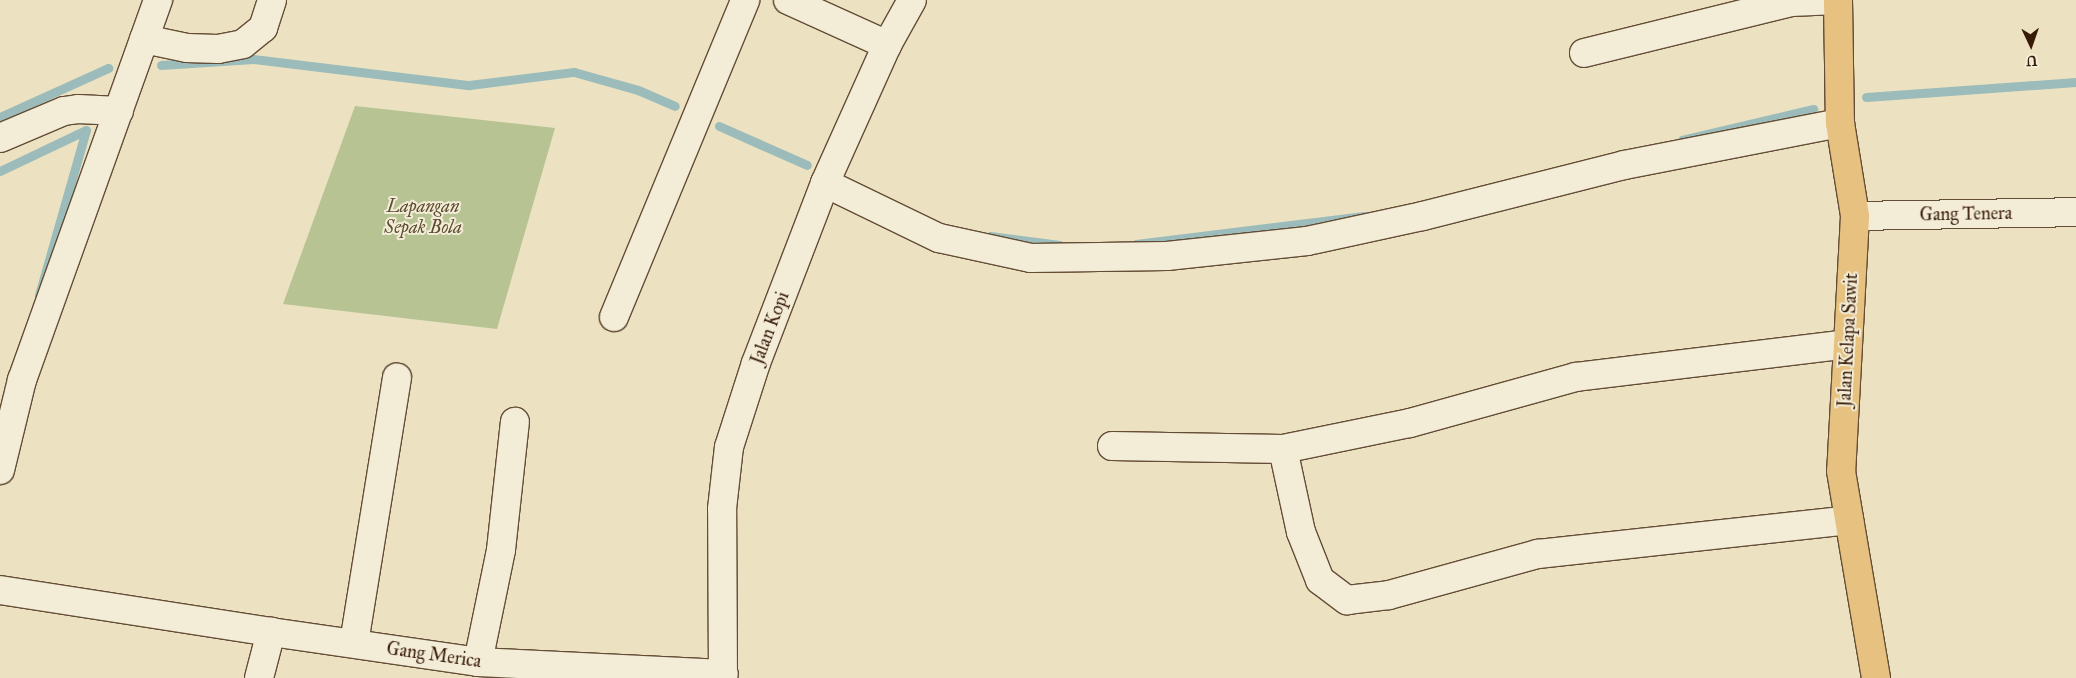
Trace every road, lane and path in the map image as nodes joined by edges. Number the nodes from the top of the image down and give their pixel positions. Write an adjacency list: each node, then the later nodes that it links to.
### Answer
1 (158, 0): 7 (street)
2 (272, 0): 7 (street)
3 (745, 0): 16 (street)
4 (788, 0): 8 (street)
5 (912, 0): 8 (street, Jalan Kopi)
6 (1838, 0): 9 (street); 11 (main road, Jalan Kelapa Sawit)
7 (144, 39): 10 (street)
8 (887, 45): 13 (street, Jalan Kopi)
9 (1584, 53)
10 (119, 111): 12 (street); 22 (street)
11 (1840, 123): 13 (street); 15 (main road, Jalan Kelapa Sawit)
12 (0, 138)
13 (825, 183): 28 (street, Jalan Kopi)
14 (2076, 212): 15 (street, Gang Tenera)
15 (1855, 216): 17 (main road, Jalan Kelapa Sawit)
16 (614, 317)
17 (1847, 344): 21 (street); 23 (main road, Jalan Kelapa Sawit)
18 (397, 377): 26 (street)
19 (515, 422): 27 (street)
20 (1112, 446): 21 (street)
21 (1283, 449): 23 (street)
22 (0, 470)
23 (1849, 520): 30 (main road, Jalan Kelapa Sawit)
24 (0, 590): 25 (street, Gang Merica)
25 (271, 632): 26 (street, Gang Merica); 29 (street)
26 (354, 643): 27 (street, Gang Merica)
27 (478, 662): 28 (street, Gang Merica)
28 (724, 676)
29 (259, 678)
30 (1876, 678)

